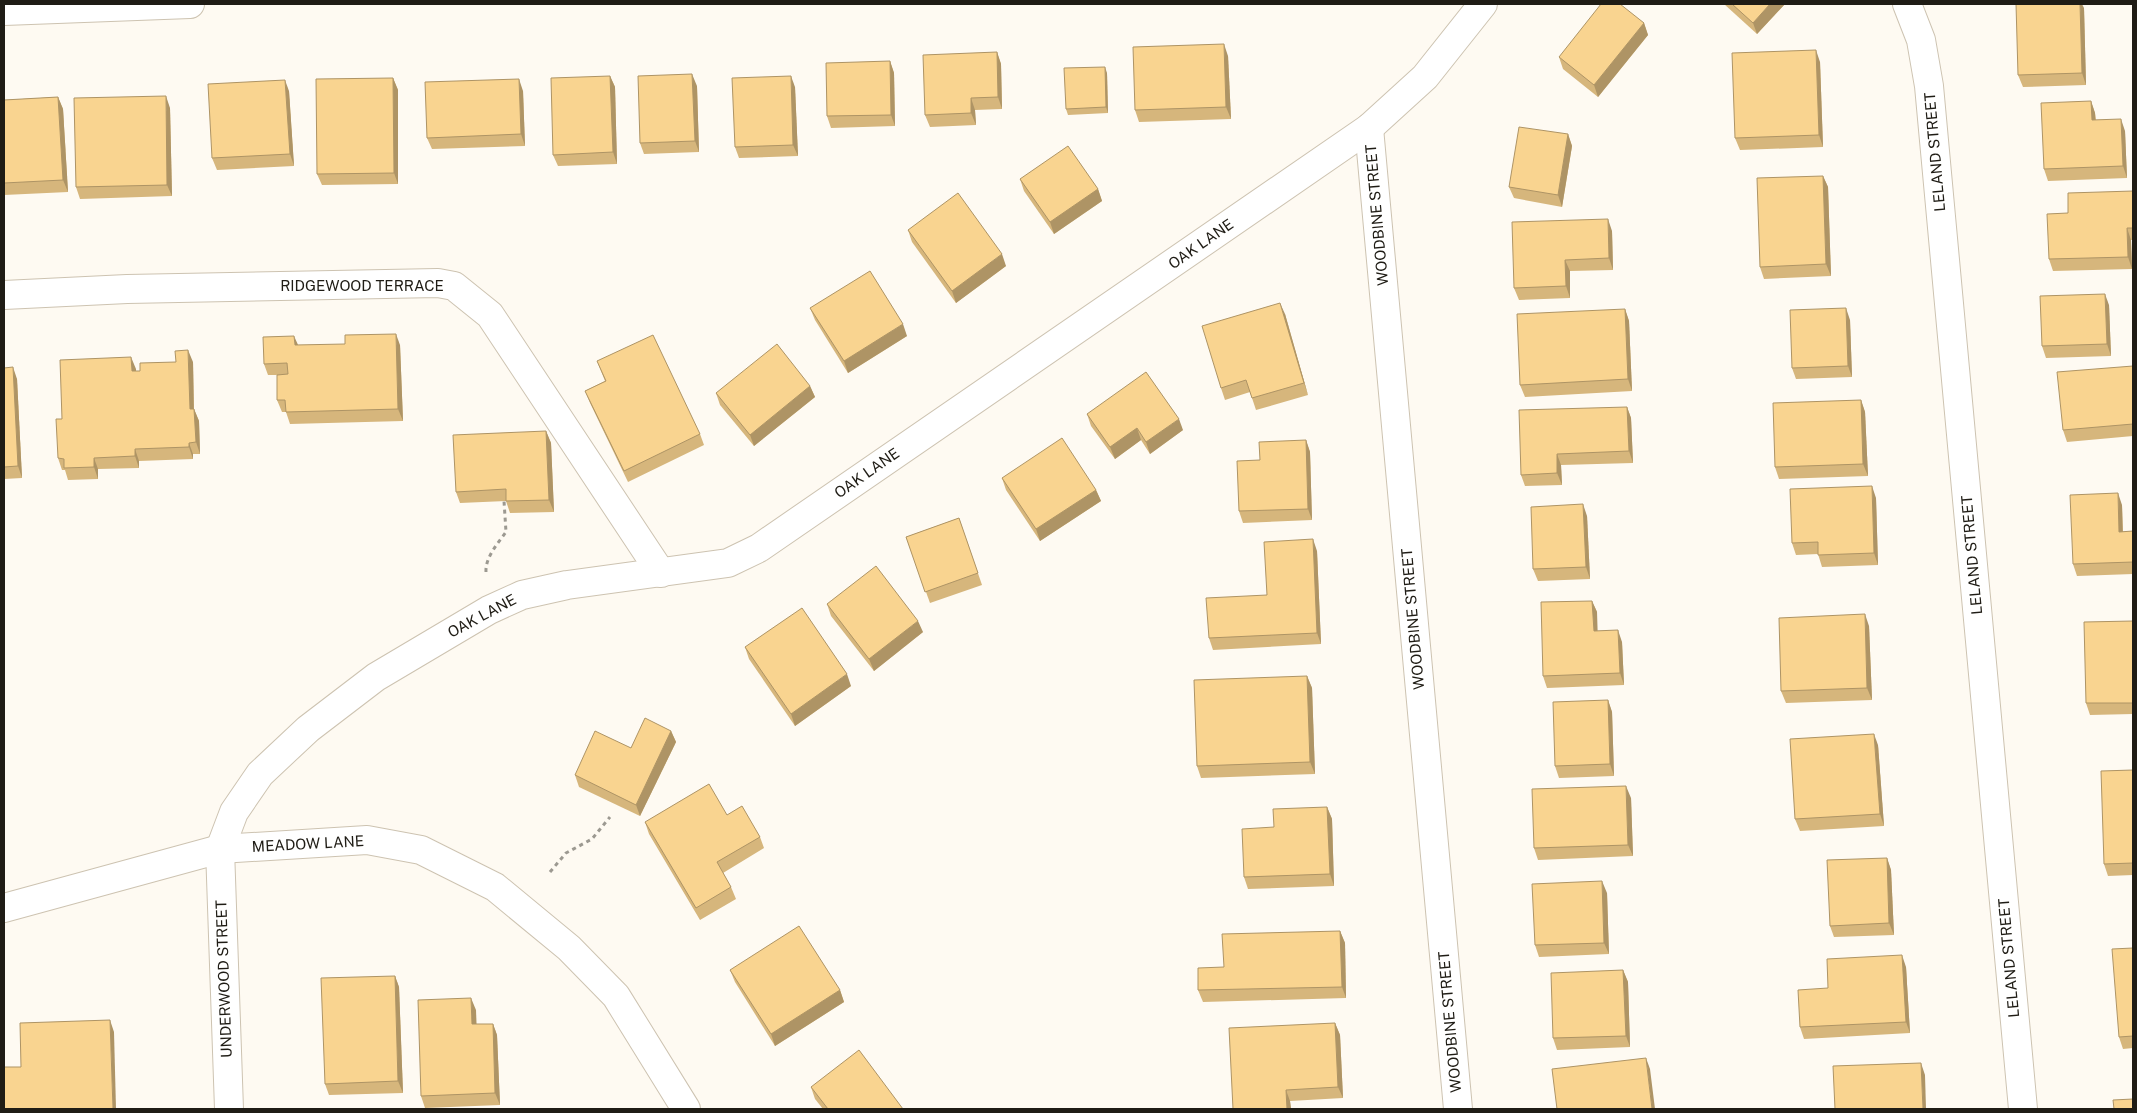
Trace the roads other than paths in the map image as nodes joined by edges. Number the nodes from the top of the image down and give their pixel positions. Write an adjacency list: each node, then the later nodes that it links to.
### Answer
1 (190, 4): 4 (street)
2 (1483, 4): 5 (street, OAK LANE)
3 (1907, 4): 13 (street, LELAND STREET)
4 (4, 11)
5 (1369, 128): 7 (street, OAK LANE); 12 (street, WOODBINE STREET)
6 (4, 295): 7 (street, RIDGEWOOD TERRACE)
7 (661, 573): 8 (street, OAK LANE)
8 (220, 849): 9 (street, MEADOW LANE); 10 (street, UNDERWOOD STREET); 11 (street, MEADOW LANE)
9 (4, 908)
10 (229, 1109)
11 (686, 1109)
12 (1458, 1109)
13 (2023, 1109)

